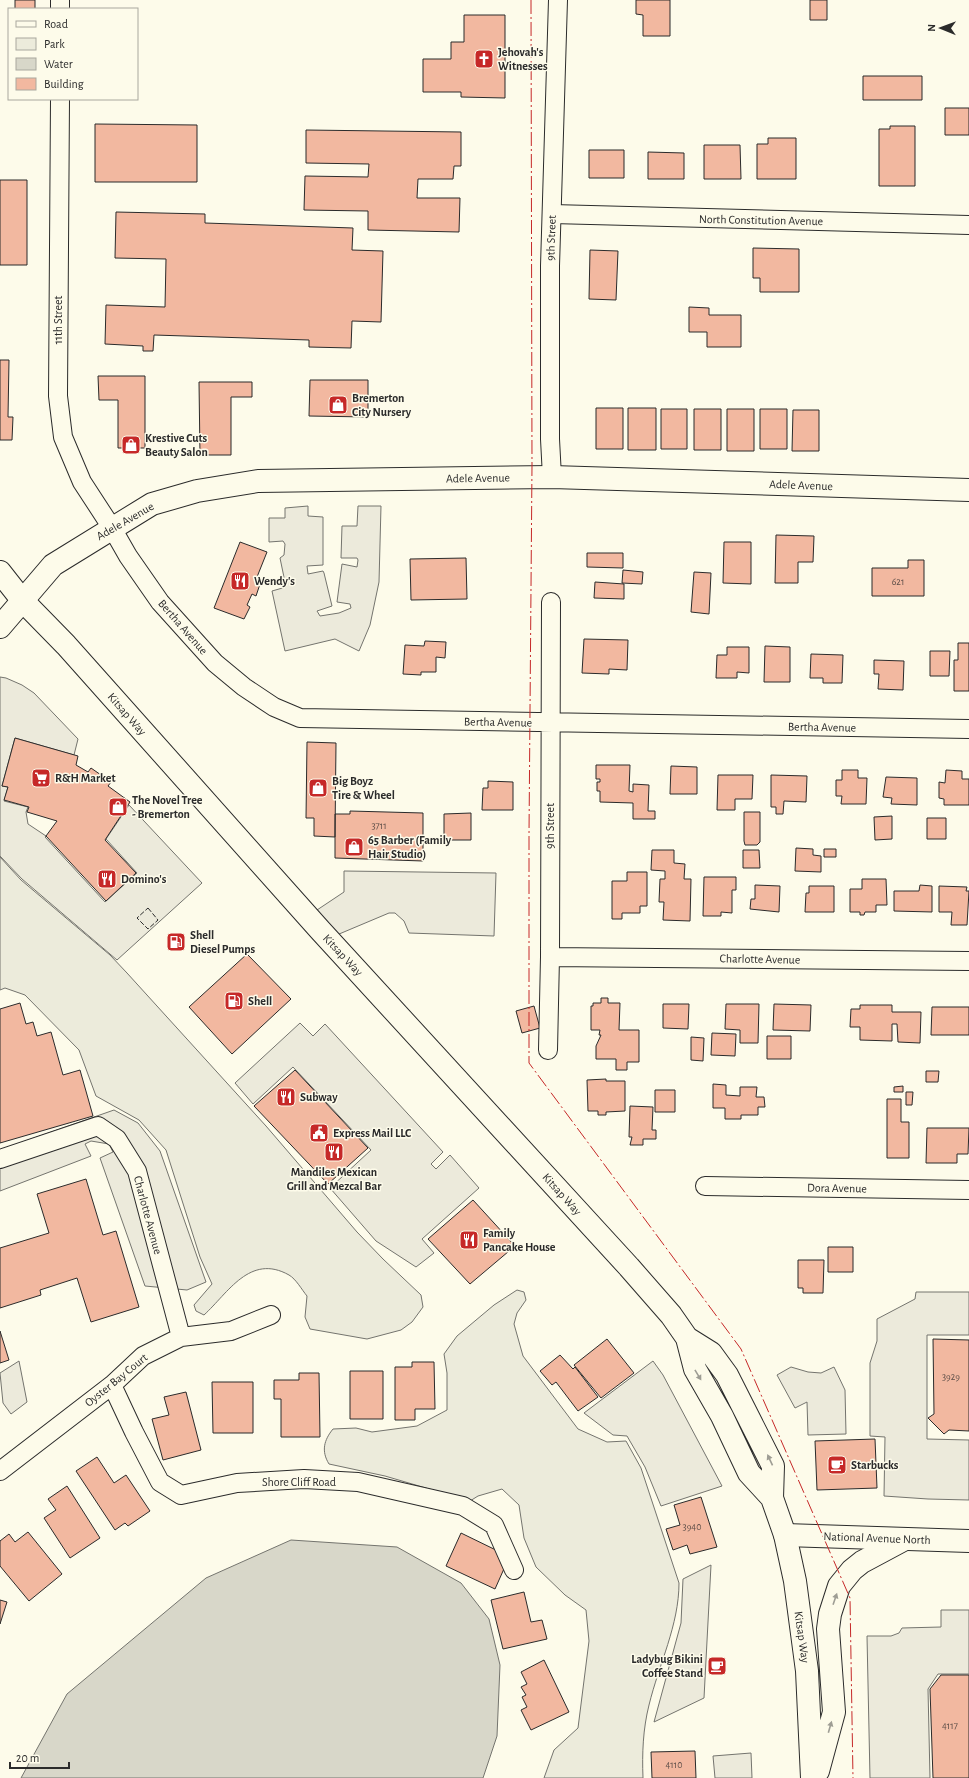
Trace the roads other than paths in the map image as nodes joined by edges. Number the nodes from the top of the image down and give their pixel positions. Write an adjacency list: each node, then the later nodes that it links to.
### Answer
1 (558, 0): 3 (street, 9th Street)
2 (60, 100): 7 (street, 11th Street)
3 (552, 214): 4 (street, North Constitution Avenue); 5 (street, 9th Street)
4 (969, 225)
5 (552, 477): 6 (main road, Adele Avenue); 7 (main road, Adele Avenue)
6 (969, 490)
7 (112, 528): 9 (main road, Adele Avenue); 12 (street, Bertha Avenue)
8 (0, 572): 9 (main road, Kitsap Way)
9 (22, 600): 11 (main road, Adele Avenue); 24 (main road, Kitsap Way)
10 (552, 602): 12 (street, 9th Street)
11 (0, 627)
12 (550, 723): 13 (street, Bertha Avenue); 14 (street, 9th Street)
13 (969, 729)
14 (550, 957): 15 (street, Charlotte Avenue); 16 (street, 9th Street)
15 (969, 961)
16 (548, 1050)
17 (0, 1159): 21 (street, Charlotte Avenue)
18 (705, 1186): 19 (street, Dora Avenue)
19 (969, 1190)
20 (270, 1315): 21 (street, Oyster Bay Court)
21 (181, 1336): 22 (street, Oyster Bay Court)
22 (112, 1385): 23 (street, Oyster Bay Court); 27 (street, Shore Cliff Road)
23 (0, 1471)
24 (785, 1536): 25 (main road, National Avenue North); 28 (main road, Kitsap Way)
25 (905, 1539): 26 (main road, National Avenue North); 29 (main road, one-way to 25)
26 (969, 1541)
27 (514, 1570)
28 (812, 1778)
29 (816, 1778)

